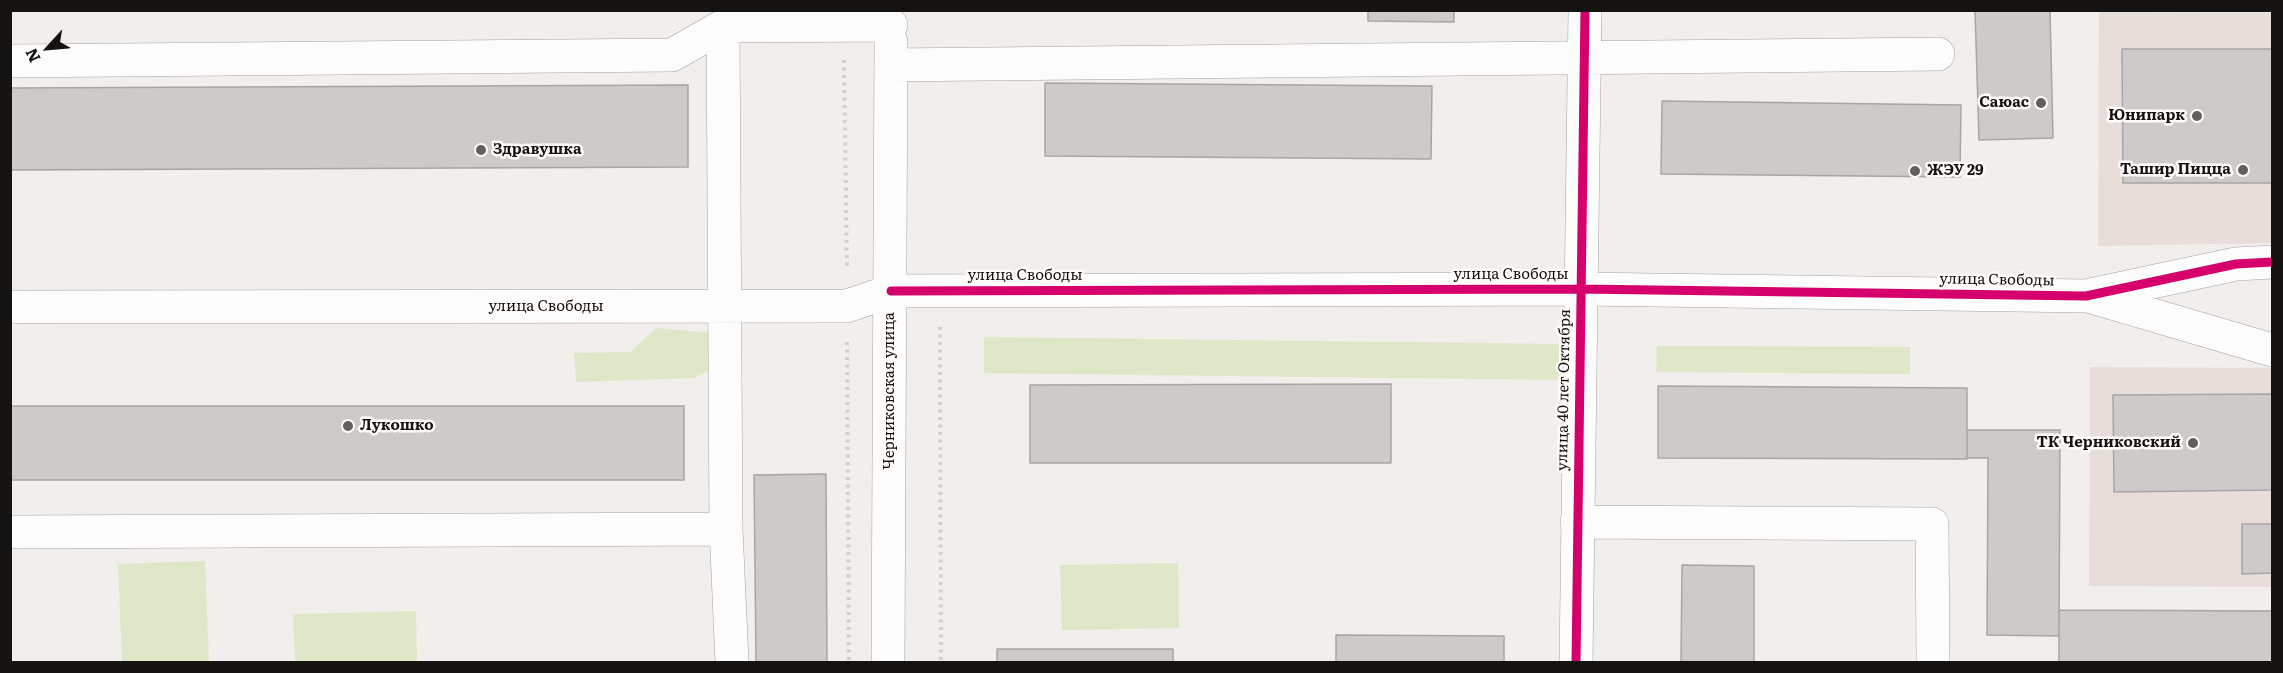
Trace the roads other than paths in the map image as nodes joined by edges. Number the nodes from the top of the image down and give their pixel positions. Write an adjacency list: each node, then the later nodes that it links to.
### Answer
1 (1585, 10): 5 (street, улица 40 лет Октября)
2 (892, 18): 3 (street); 7 (street, Черниковская улица)
3 (723, 26): 6 (street); 13 (street)
4 (1938, 54): 5 (street)
5 (1584, 58): 7 (street); 9 (street, улица 40 лет Октября)
6 (10, 61)
7 (891, 65): 10 (street, Черниковская улица)
8 (2272, 262): 11 (street, улица Свободы)
9 (1581, 289): 10 (street, улица Свободы); 11 (street, улица Свободы); 15 (street, улица 40 лет Октября)
10 (891, 291): 13 (street, улица Свободы); 19 (street, Черниковская улица)
11 (2086, 296): 14 (street, улица Свободы)
12 (10, 307): 13 (street, улица Свободы)
13 (725, 307): 16 (street)
14 (2272, 350)
15 (1577, 522): 20 (street, улица 40 лет Октября); 21 (street)
16 (726, 529): 17 (street); 18 (street)
17 (10, 532)
18 (732, 663)
19 (888, 663)
20 (1576, 663)
21 (1933, 663)

